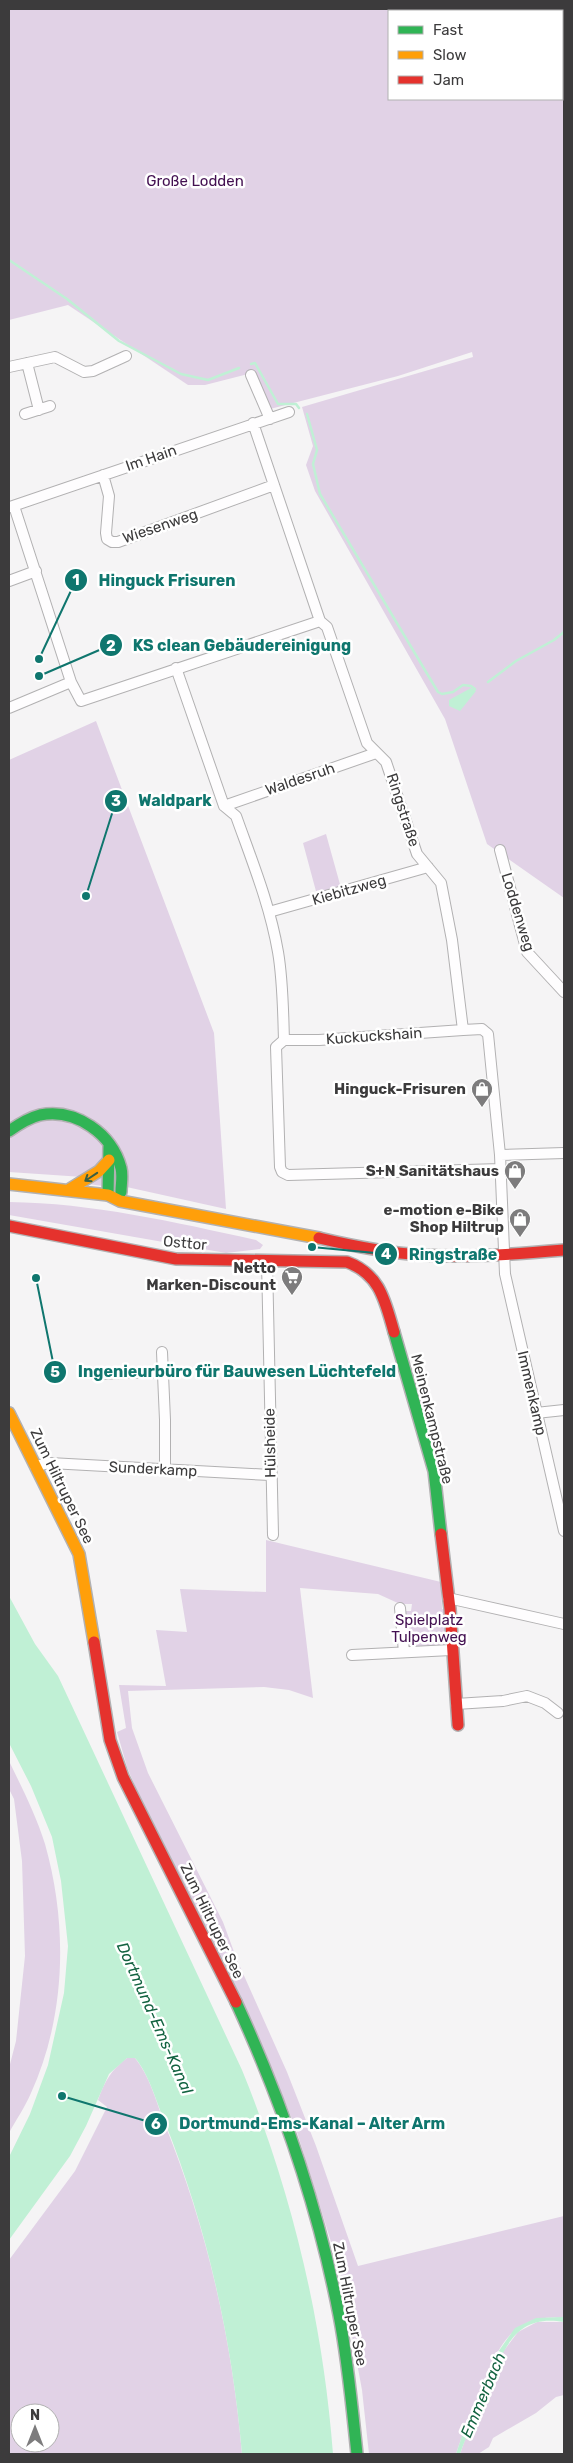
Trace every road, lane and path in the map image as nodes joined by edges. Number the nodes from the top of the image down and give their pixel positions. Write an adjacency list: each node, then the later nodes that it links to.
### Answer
1 (126, 356): 2 (street)
2 (28, 363): 3 (street); 6 (street)
3 (9, 367)
4 (251, 375): 9 (street)
5 (50, 406): 6 (street)
6 (39, 410): 8 (street)
7 (289, 412): 9 (street, Im Hain)
8 (25, 414)
9 (270, 419): 10 (street, Im Hain)
10 (253, 424): 11 (street, Im Hain); 12 (street, Ringstraße)
11 (103, 474): 12 (street, Wiesenweg); 13 (street, Im Hain)
12 (274, 485): 16 (street, Ringstraße)
13 (11, 506): 14 (street)
14 (36, 571): 15 (street); 18 (street)
15 (9, 581)
16 (320, 621): 17 (street); 20 (street, Ringstraße)
17 (176, 668): 18 (street); 21 (street)
18 (70, 682): 19 (street)
19 (9, 708)
20 (376, 753): 21 (street, Waldesruh); 23 (street, Ringstraße)
21 (224, 806): 24 (street)
22 (500, 850): 25 (street, Loddenweg)
23 (428, 867): 24 (street, Kiebitzweg); 26 (street, Ringstraße)
24 (269, 912): 27 (street)
25 (564, 992)
26 (463, 1030): 27 (street, Kuckuckshain); 31 (street)
27 (284, 1040): 33 (street)
28 (9, 1131): 29 (street)
29 (109, 1146): 32 (street); 36 (street)
30 (564, 1153): 31 (street)
31 (500, 1155): 33 (street)
32 (109, 1160): 35 (street, one-way to 35); 37 (street)
33 (501, 1169): 41 (street)
34 (11, 1184): 35 (street, Osttor)
35 (70, 1190): 37 (street, Osttor)
36 (120, 1192): 37 (street, Osttor); 39 (street, Osttor)
37 (108, 1195): 39 (street, Osttor)
38 (9, 1226): 42 (street, Osttor)
39 (279, 1230): 41 (street, Osttor)
40 (564, 1250): 41 (street, Osttor)
41 (505, 1255): 49 (street, Immenkamp)
42 (266, 1262): 43 (street, Osttor); 52 (street, Hülsheide)
43 (360, 1267): 55 (street, Meinenkampstraße)
44 (162, 1352): 45 (street)
45 (163, 1372): 46 (street); 51 (street)
46 (94, 1374)
47 (564, 1410): 49 (street)
48 (9, 1413): 50 (street, Zum Hiltruper See)
49 (536, 1413): 53 (street, Immenkamp)
50 (35, 1466): 51 (street, Sunderkamp); 64 (street, Zum Hiltruper See)
51 (165, 1470): 52 (street, Sunderkamp)
52 (270, 1475): 54 (street, Hülsheide)
53 (564, 1531)
54 (273, 1535)
55 (448, 1598): 57 (street); 58 (street, Meinenkampstraße)
56 (400, 1608): 59 (street)
57 (564, 1624)
58 (452, 1650): 59 (street); 61 (street, Meinenkampstraße)
59 (404, 1652): 60 (street)
60 (352, 1655)
61 (456, 1704): 62 (street); 63 (street, Meinenkampstraße)
62 (558, 1713)
63 (458, 1725)
64 (356, 2454)

